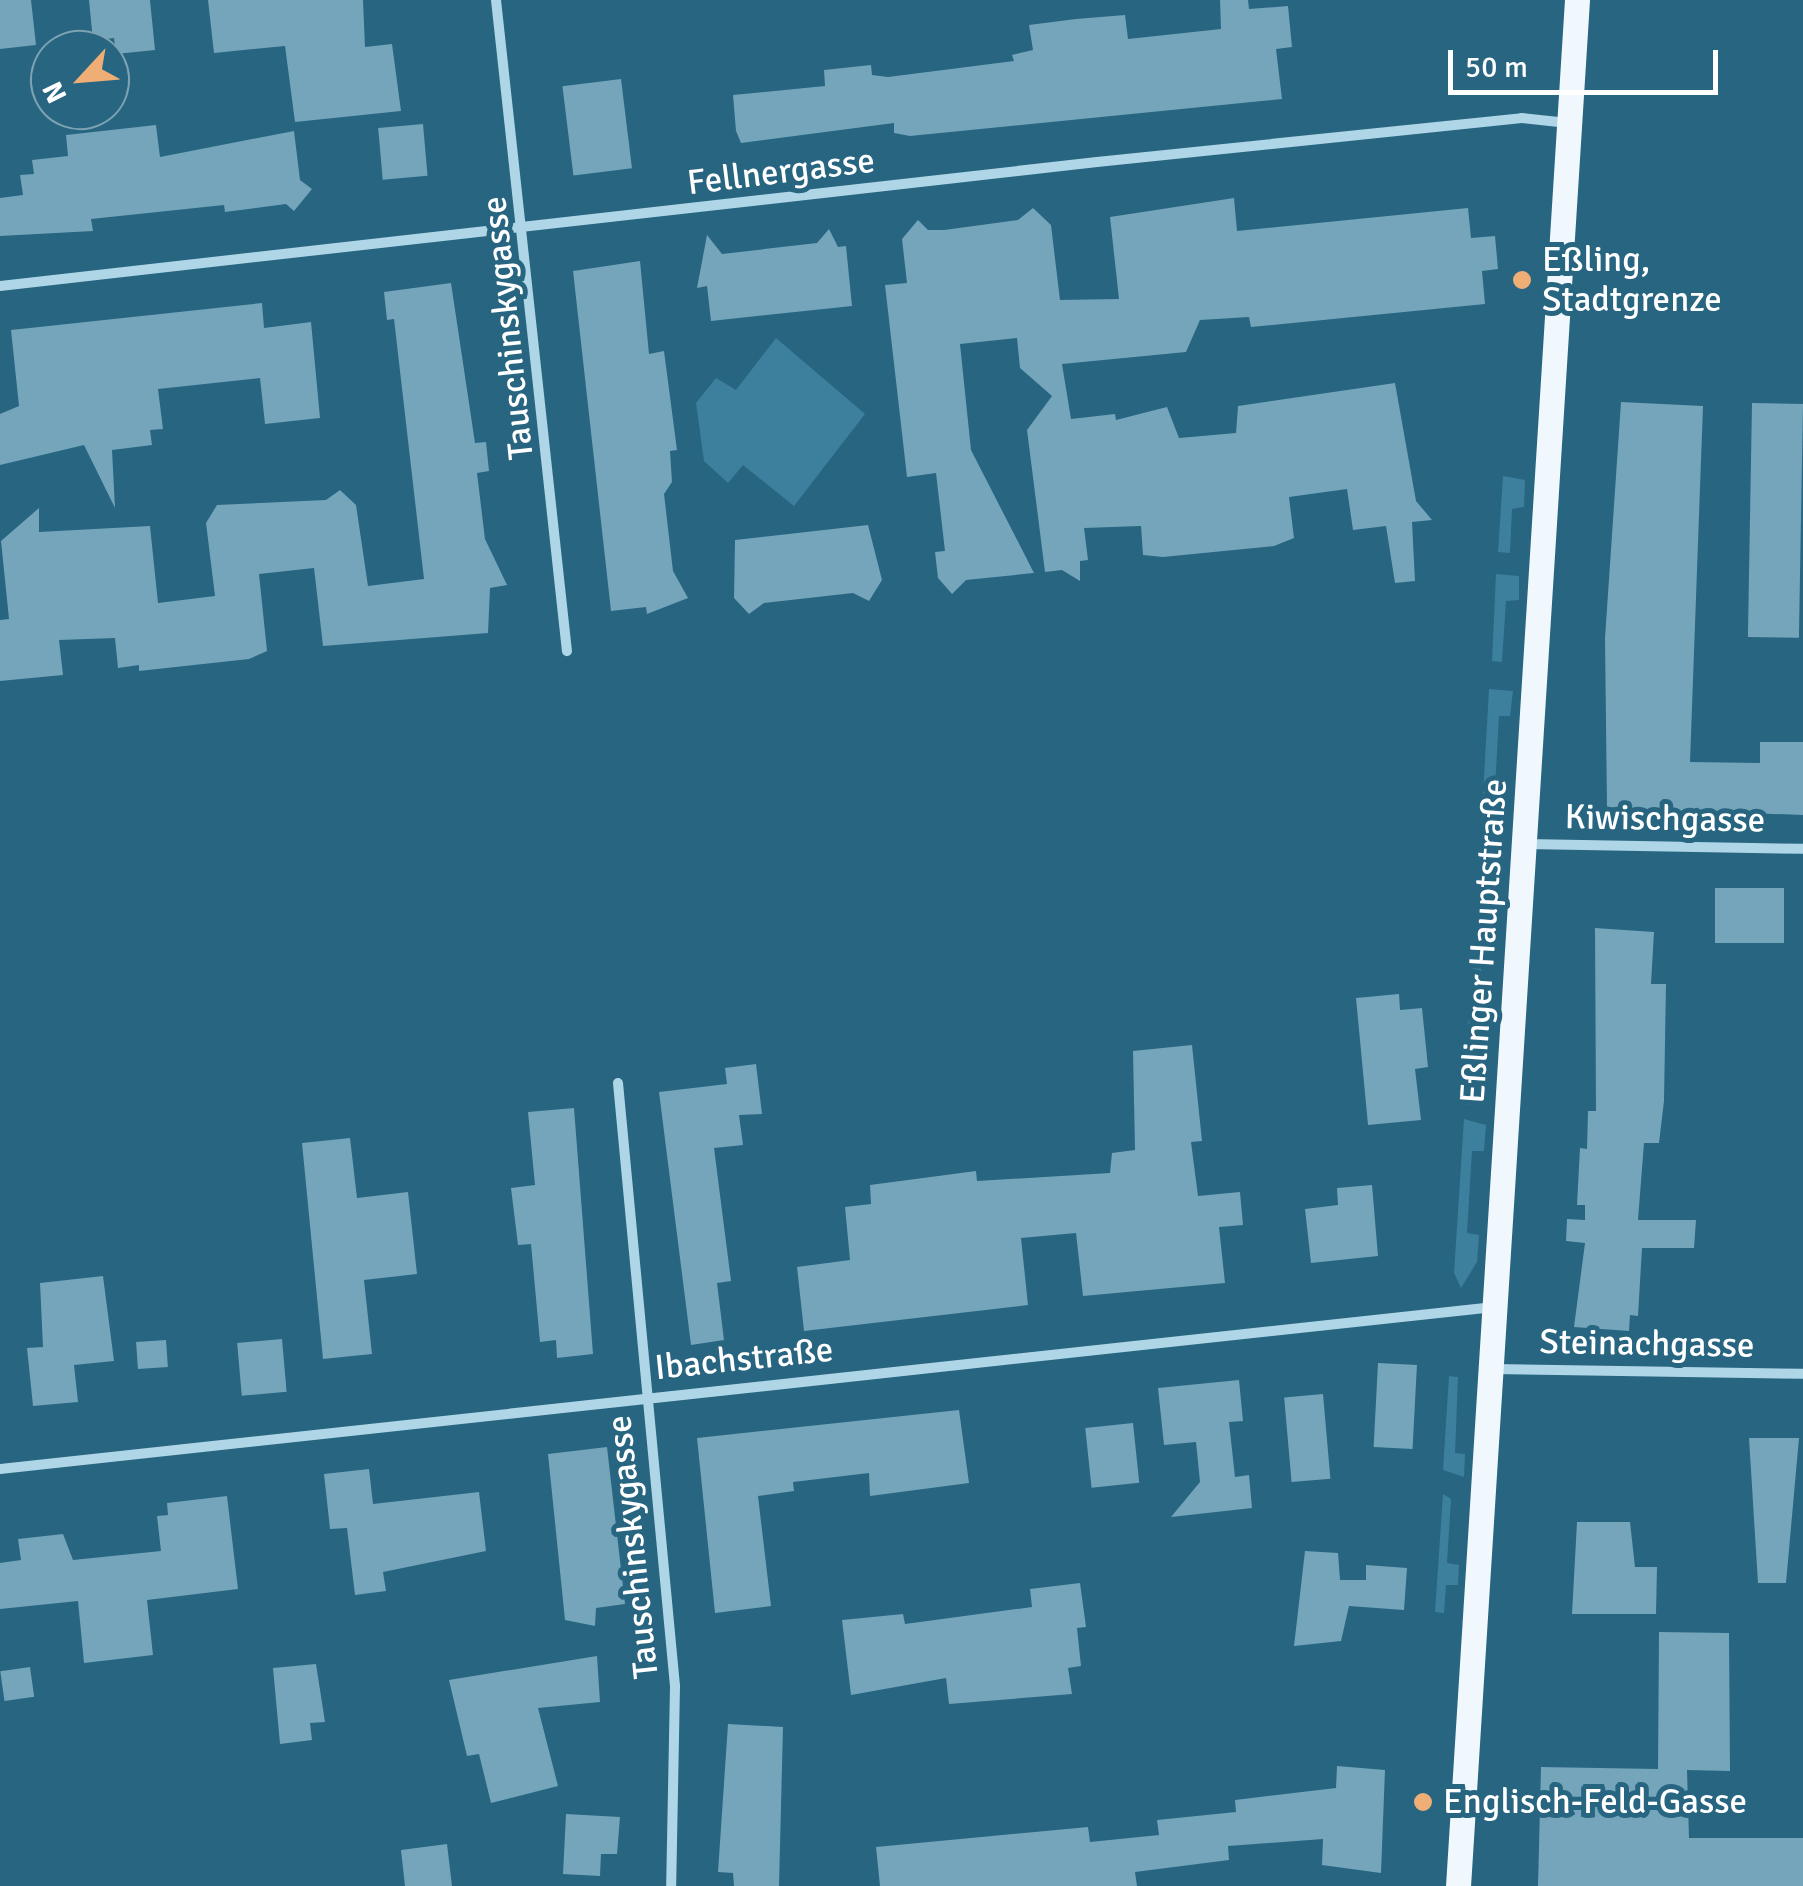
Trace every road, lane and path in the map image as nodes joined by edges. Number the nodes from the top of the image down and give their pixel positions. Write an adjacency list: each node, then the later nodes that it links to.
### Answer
1 (496, 0): 4 (street, Tauschinskygasse)
2 (1577, 0): 3 (main road, Eßlinger Hauptstraße)
3 (1570, 123): 4 (street, Fellnergasse); 7 (main road, Eßlinger Hauptstraße)
4 (526, 228): 5 (street, Fellnergasse); 6 (street, Tauschinskygasse)
5 (0, 286)
6 (567, 651)
7 (1526, 844): 8 (street, Kiwischgasse); 10 (main road, Eßlinger Hauptstraße)
8 (1803, 849)
9 (618, 1083): 13 (street, Tauschinskygasse)
10 (1494, 1307): 11 (main road, Eßlinger Hauptstraße); 13 (street, Ibachstraße)
11 (1491, 1369): 12 (street, Steinachgasse); 16 (main road, Eßlinger Hauptstraße)
12 (1803, 1374)
13 (646, 1397): 14 (street, Ibachstraße); 15 (street, Tauschinskygasse)
14 (0, 1469)
15 (671, 1886)
16 (1458, 1886)

